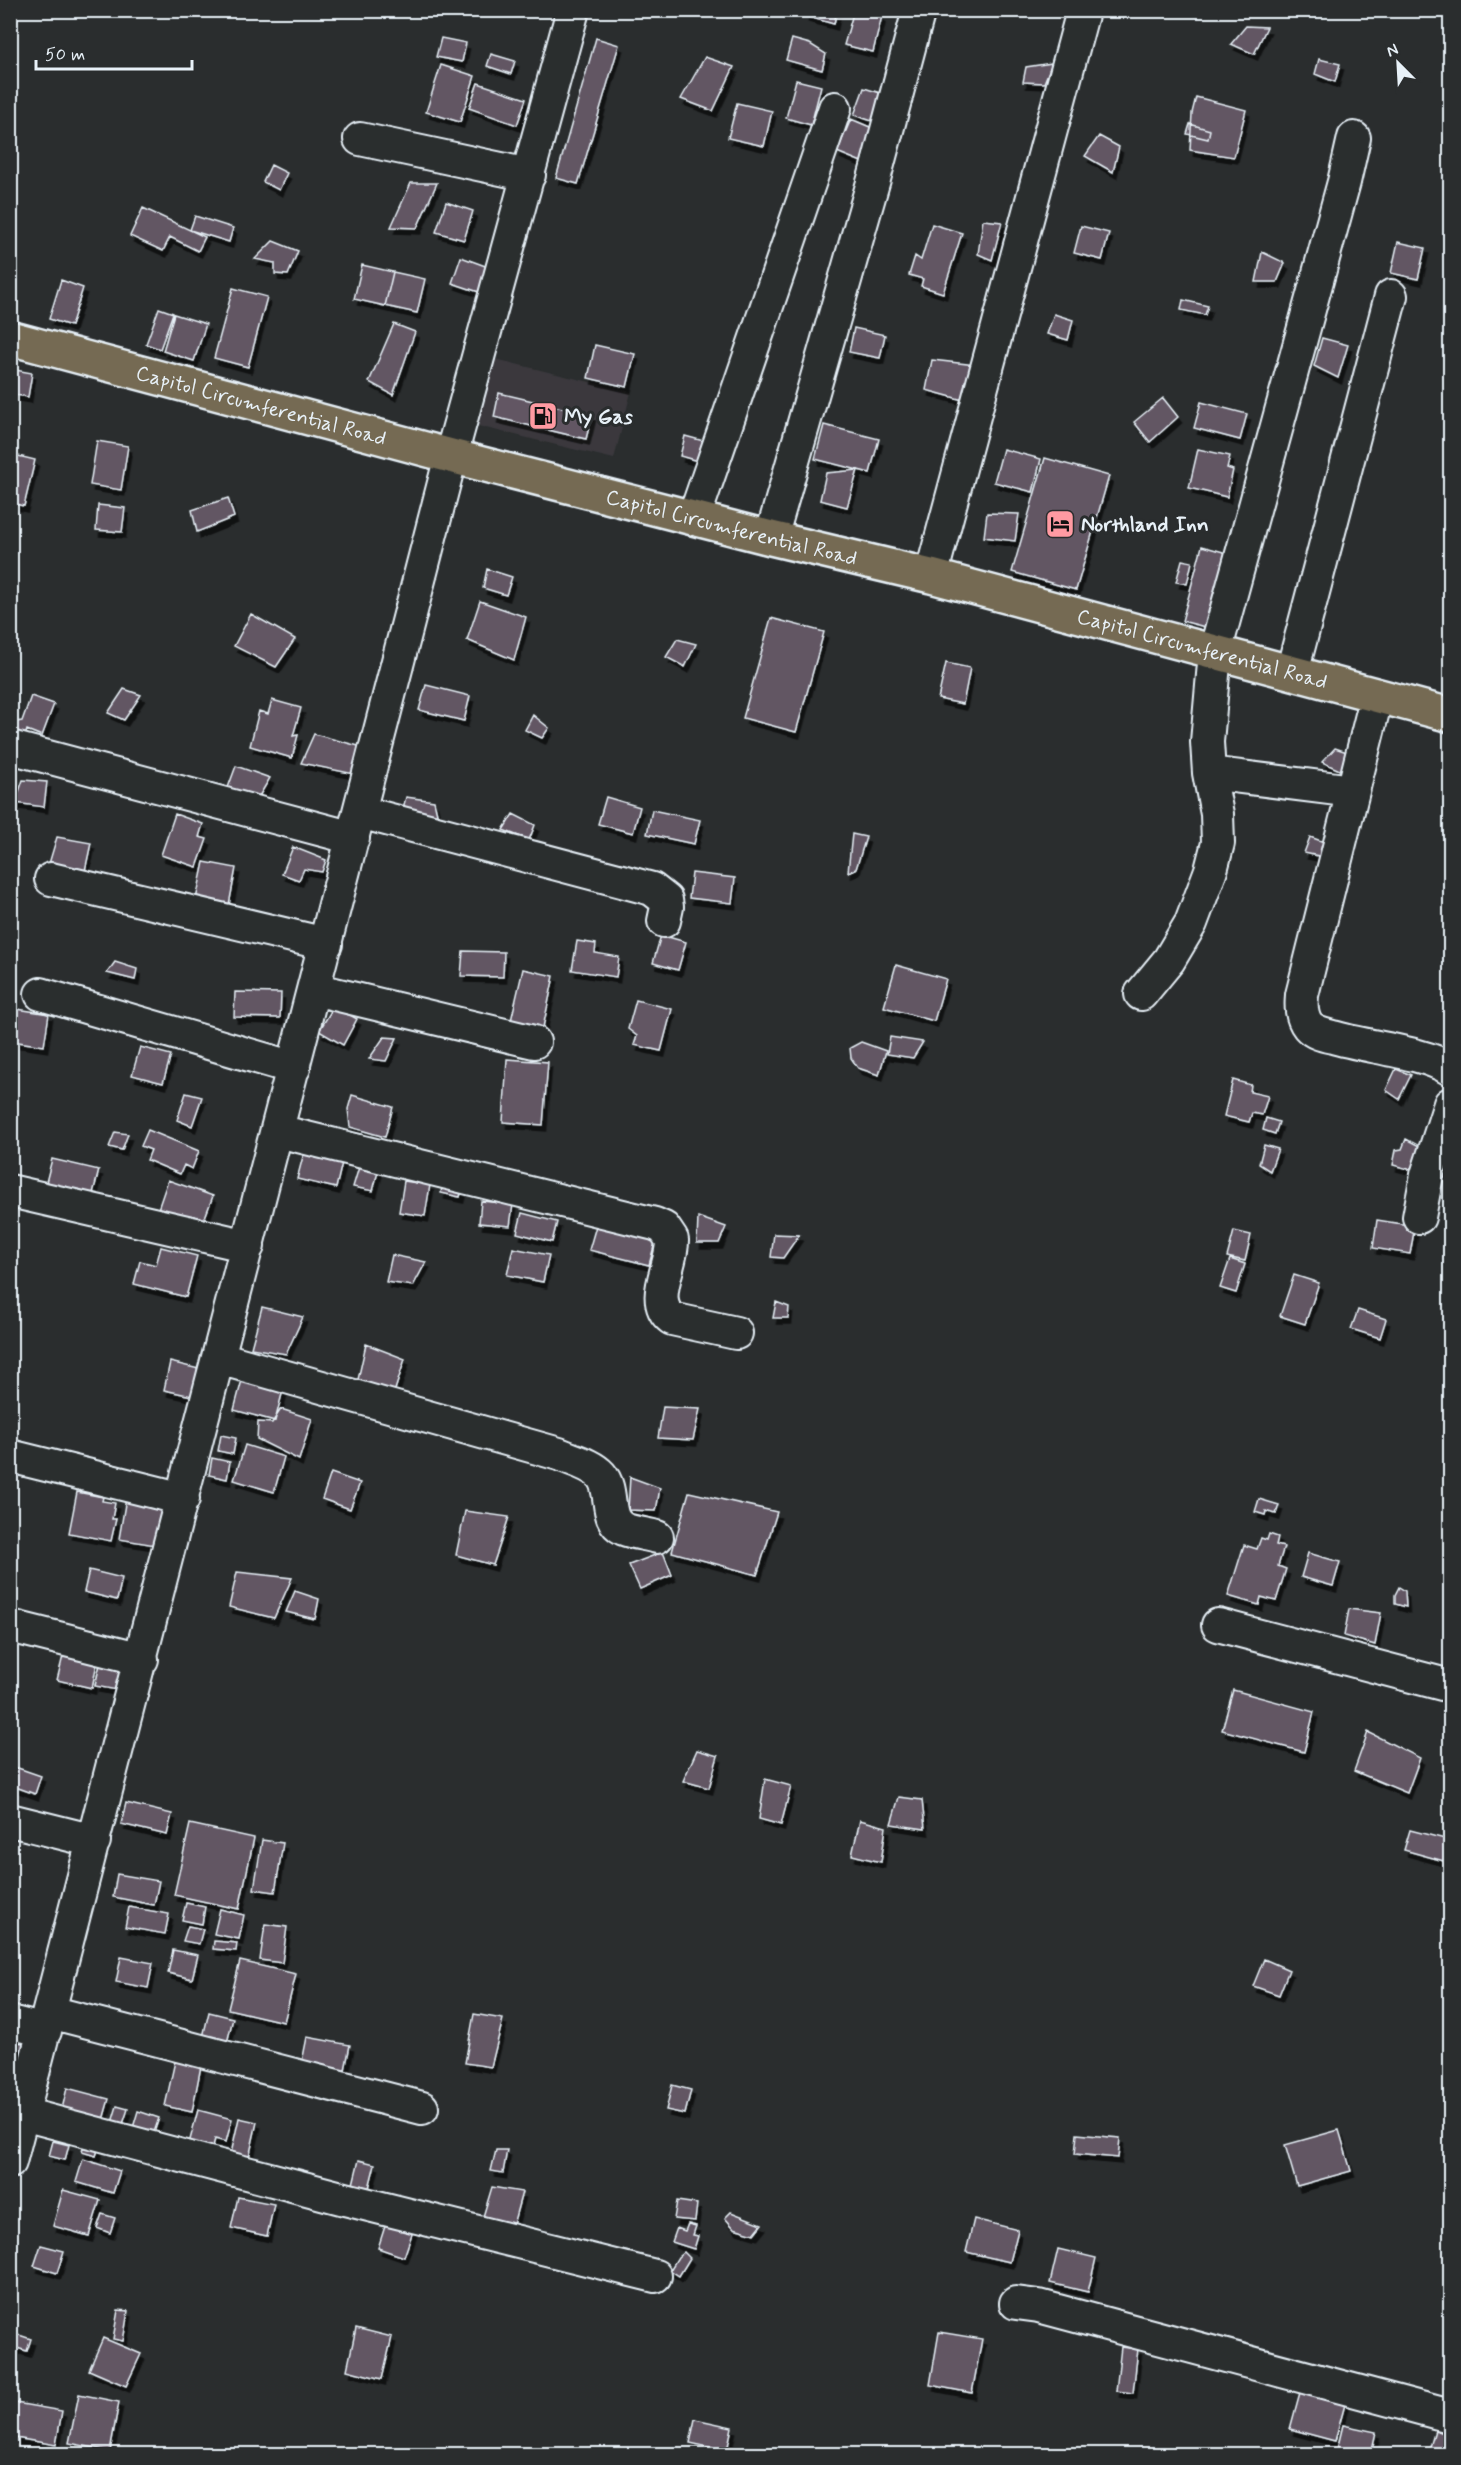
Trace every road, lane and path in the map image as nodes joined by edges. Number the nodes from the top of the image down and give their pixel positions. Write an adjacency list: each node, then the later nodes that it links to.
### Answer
1 (573, 10): 7 (street)
2 (919, 10): 12 (street)
3 (1083, 11): 13 (street)
4 (835, 108): 11 (street)
5 (1354, 138): 14 (street)
6 (360, 139): 7 (street)
7 (529, 175): 10 (street)
8 (1391, 296): 15 (street)
9 (10, 338): 10 (main road, Capitol Circumferential Road)
10 (452, 456): 11 (main road, Capitol Circumferential Road); 21 (street)
11 (694, 518): 12 (main road, Capitol Circumferential Road)
12 (771, 538): 13 (main road, Capitol Circumferential Road)
13 (932, 576): 14 (main road, Capitol Circumferential Road)
14 (1215, 652): 15 (main road, Capitol Circumferential Road); 19 (street)
15 (1292, 672): 16 (main road, Capitol Circumferential Road)
16 (1377, 695): 17 (main road, Capitol Circumferential Road); 20 (street)
17 (1450, 715)
18 (10, 747): 21 (street)
19 (1209, 772): 20 (street); 27 (street)
20 (1353, 791): 30 (street)
21 (356, 825): 23 (street); 24 (street)
22 (51, 879): 24 (street)
23 (664, 921)
24 (326, 944): 25 (street)
25 (314, 989): 28 (street); 29 (street)
26 (41, 994): 29 (street)
27 (1141, 994)
28 (534, 1042)
29 (294, 1068): 32 (street)
30 (1450, 1069)
31 (1450, 1104): 34 (street)
32 (278, 1131): 35 (street); 36 (street)
33 (10, 1191): 35 (street)
34 (1419, 1217)
35 (248, 1246): 37 (street)
36 (736, 1333)
37 (219, 1358): 39 (street); 40 (street)
38 (10, 1455): 39 (street)
39 (183, 1499): 43 (street)
40 (657, 1537)
41 (1218, 1624): 44 (street)
42 (10, 1626): 43 (street)
43 (142, 1659): 46 (street)
44 (1450, 1686)
45 (10, 1820): 46 (street)
46 (94, 1841): 47 (street)
47 (47, 2021): 48 (street); 49 (street); 50 (street)
48 (10, 2022)
49 (422, 2108)
50 (23, 2115): 51 (street); 52 (street)
51 (10, 2162)
52 (655, 2276)
53 (1016, 2303): 54 (street)
54 (1450, 2416)

